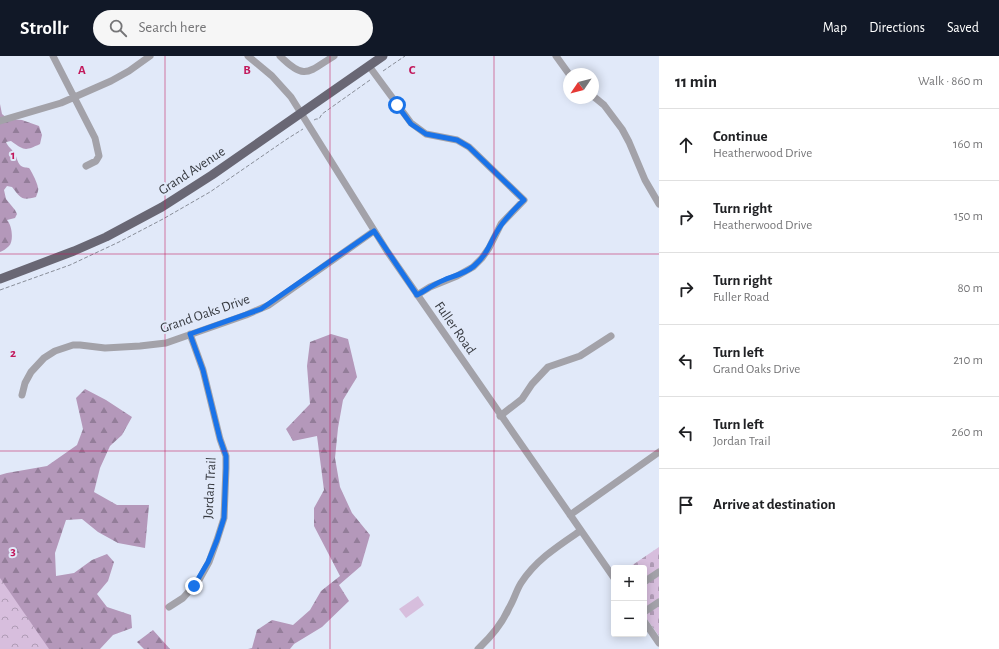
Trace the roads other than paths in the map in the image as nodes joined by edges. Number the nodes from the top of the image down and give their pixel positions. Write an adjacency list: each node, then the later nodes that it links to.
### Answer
1 (53, 56): 12 (street)
2 (150, 56): 12 (street)
3 (248, 56): 9 (street, Fuller Road)
4 (261, 56): 9 (street)
5 (280, 56): 6 (street)
6 (334, 56)
7 (381, 56): 10 (main road, Grand Avenue)
8 (556, 56): 11 (street)
9 (256, 62): 14 (street, Fuller Road)
10 (369, 66): 14 (main road, Grand Avenue); 20 (street)
11 (565, 68)
12 (74, 98): 15 (street); 16 (street)
13 (599, 101): 17 (street)
14 (301, 113): 18 (street, Fuller Road); 19 (main road, Grand Avenue)
15 (0, 121)
16 (86, 166)
17 (659, 204)
18 (374, 231): 20 (street, Fuller Road); 21 (street, Grand Oaks Drive)
19 (0, 279)
20 (417, 295): 24 (street, Fuller Road)
21 (190, 334): 23 (street, Grand Oaks Drive); 32 (street, Jordan Trail)
22 (611, 336): 24 (street)
23 (22, 395)
24 (500, 416): 26 (street, Fuller Road)
25 (659, 452): 26 (street)
26 (570, 515): 27 (street, Fuller Road)
27 (580, 531): 29 (street, Fuller Road); 36 (street)
28 (659, 572): 30 (street)
29 (611, 574)
30 (647, 580)
31 (659, 602): 33 (street)
32 (169, 607)
33 (647, 610)
34 (647, 625): 35 (street)
35 (659, 643)
36 (478, 649)

